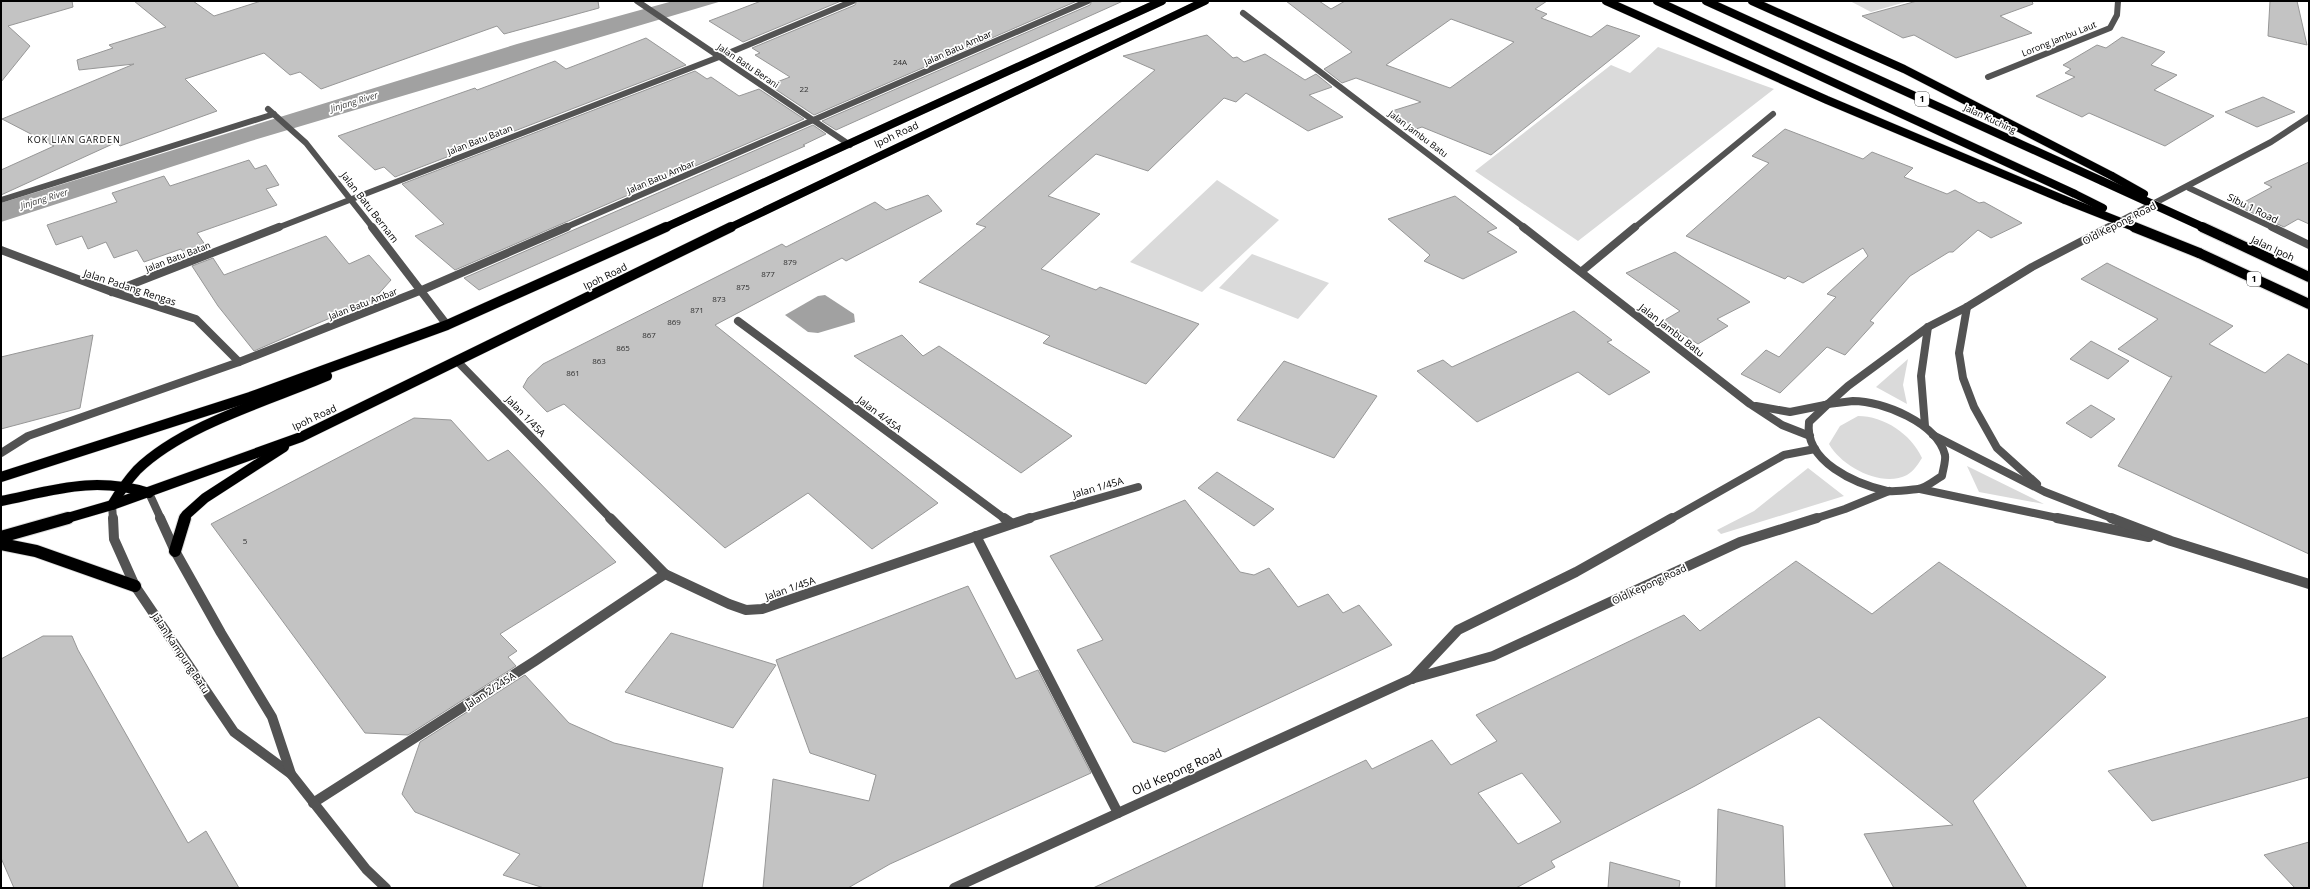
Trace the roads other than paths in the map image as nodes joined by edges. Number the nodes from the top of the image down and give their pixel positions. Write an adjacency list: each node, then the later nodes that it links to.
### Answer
1 (637, 1): 14 (street, Jalan Batu Berani)
2 (853, 1): 14 (street, Jalan Batu Batan)
3 (1069, 1): 12 (street)
4 (1088, 1): 12 (street, Jalan Batu Ambar)
5 (1162, 1): 21 (main road, Ipoh Road)
6 (1205, 1): 39 (main road, Ipoh Road)
7 (1606, 1): 28 (highway, bridge)
8 (1657, 1): 28 (highway, 1, bridge)
9 (1706, 1): 25 (highway, Jalan Kuching / 1, bridge)
10 (1752, 1): 25 (highway, bridge)
11 (2118, 1): 15 (street, Lorong Jambu Laut)
12 (1078, 5): 20 (street, Jalan Batu Ambar)
13 (1242, 13): 29 (street, Jalan Jambu Batu)
14 (719, 57): 20 (street, Jalan Batu Berani); 24 (street, Jalan Batu Batan)
15 (1988, 77)
16 (268, 109): 18 (street, Jalan Batu Bernam)
17 (1773, 114): 29 (street)
18 (277, 116): 23 (street); 24 (street, Jalan Batu Bernam)
19 (2309, 117): 22 (street, Old Kepong Road)
20 (814, 121): 21 (street, Jalan Batu Berani); 31 (street, Jalan Batu Ambar)
21 (850, 145): 36 (main road, Ipoh Road)
22 (2189, 188): 26 (street, Sibu 1 Road); 34 (street, Old Kepong Road)
23 (1, 200)
24 (352, 200): 31 (street, Jalan Batu Bernam); 32 (street, Jalan Batu Batan)
25 (2228, 239): 30 (highway, Jalan Ipoh / 1)
26 (2309, 245)
27 (1, 250): 32 (street, Jalan Padang Rengas)
28 (2199, 253): 33 (highway, 1)
29 (1582, 271): 40 (street, Jalan Jambu Batu)
30 (2309, 277)
31 (422, 290): 36 (street, Jalan Batu Bernam); 38 (street, Jalan Batu Ambar)
32 (112, 292): 38 (street, Jalan Padang Rengas)
33 (2309, 304)
34 (1967, 307): 37 (street, Old Kepong Road); 53 (street)
35 (738, 321): 57 (street, Jalan 4/45A)
36 (447, 325): 48 (main road, Ipoh Road); 49 (main road)
37 (1928, 327): 41 (street, Old Kepong Road); 42 (street)
38 (239, 362): 47 (street, Jalan Batu Ambar)
39 (458, 362): 45 (main road, Ipoh Road); 63 (street, Jalan 1/45A)
40 (1750, 404): 41 (street); 44 (street, Jalan Jambu Batu)
41 (1825, 405): 42 (street); 44 (street)
42 (1925, 426): 43 (street)
43 (1933, 435): 51 (street); 53 (street)
44 (1810, 436): 46 (street)
45 (301, 437): 54 (main road, Ipoh Road); 62 (main road)
46 (1815, 449): 52 (street); 66 (street, Old Kepong Road)
47 (1, 454)
48 (1, 478)
49 (122, 485): 54 (main road); 55 (main road); 56 (main road)
50 (1138, 487): 57 (street, Jalan 1/45A)
51 (1920, 489): 52 (street); 60 (street)
52 (1889, 491): 66 (street, Old Kepong Road)
53 (2045, 492): 60 (street)
54 (149, 493): 56 (main road, Ipoh Road); 62 (street, Jalan Kampung Batu)
55 (1, 501)
56 (112, 505): 59 (main road, Ipoh Road); 65 (street, Jalan Kampung Batu)
57 (1011, 523): 58 (street, Jalan 1/45A)
58 (976, 536): 63 (street, Jalan 1/45A); 69 (street)
59 (1, 537)
60 (2172, 541): 64 (street)
61 (1, 544): 65 (main road)
62 (175, 552): 67 (street, Jalan Kampung Batu)
63 (665, 574): 68 (street, Jalan 2/245A)
64 (2309, 584)
65 (135, 586): 67 (street, Jalan Kampung Batu)
66 (1411, 679): 69 (street, Old Kepong Road)
67 (291, 774): 68 (street, Jalan Kampung Batu)
68 (313, 803): 70 (street, Jalan Kampung Batu)
69 (1118, 813): 71 (street, Old Kepong Road)
70 (386, 888)
71 (954, 888)

